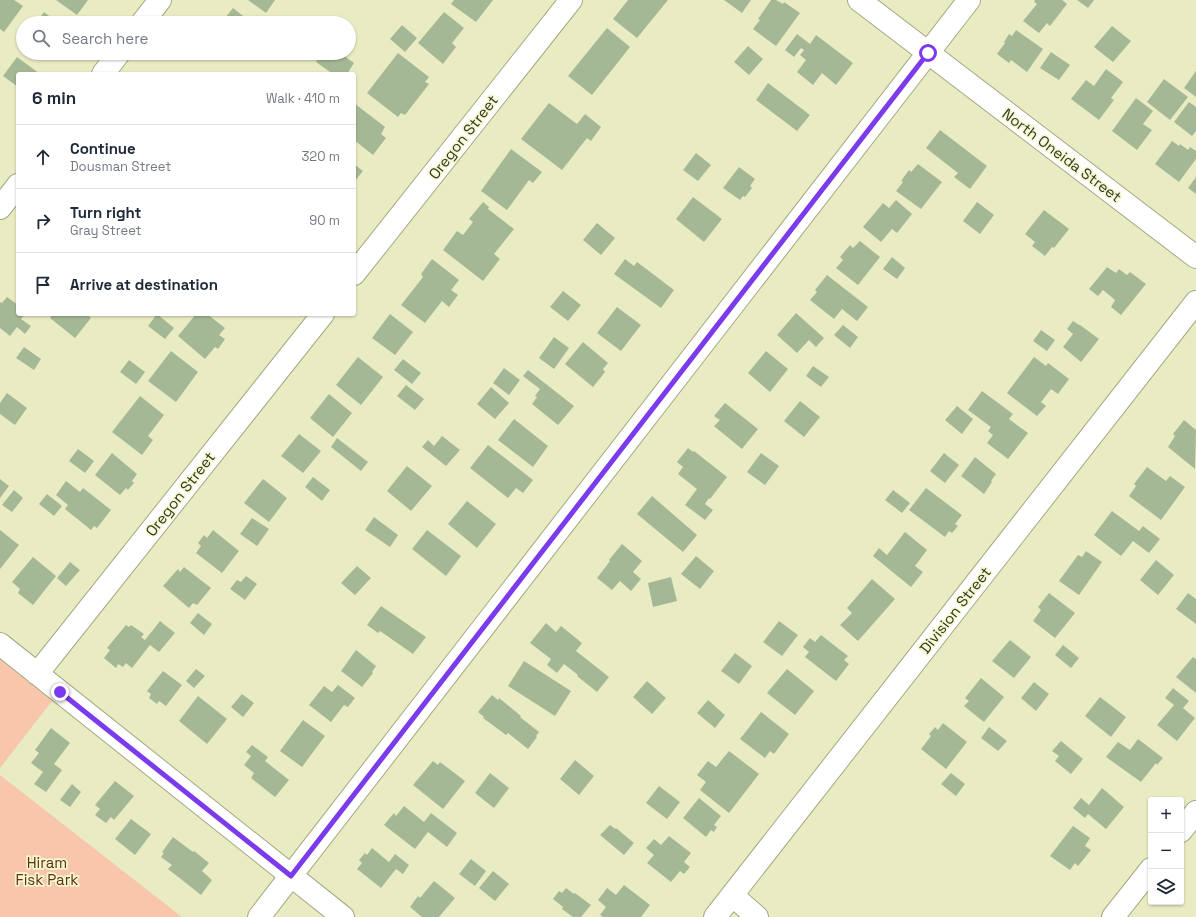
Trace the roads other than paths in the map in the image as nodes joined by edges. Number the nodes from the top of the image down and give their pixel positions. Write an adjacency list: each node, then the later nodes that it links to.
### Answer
1 (160, 0): 5 (street)
2 (571, 0): 12 (street, Oregon Street)
3 (859, 0): 6 (street, North Oneida Street)
4 (969, 0): 6 (street)
5 (147, 16)
6 (928, 53): 11 (street, North Oneida Street); 20 (street)
7 (114, 60): 8 (street)
8 (105, 72)
9 (16, 187): 10 (street)
10 (0, 208)
11 (1196, 257)
12 (356, 271)
13 (1196, 302): 21 (street, Division Street)
14 (321, 316): 16 (street, Oregon Street)
15 (0, 644): 16 (street)
16 (37, 674): 20 (street)
17 (1196, 812): 18 (street)
18 (1184, 827)
19 (1148, 873): 26 (street)
20 (291, 876): 22 (street); 23 (street)
21 (732, 895): 24 (street, Division Street); 25 (street)
22 (259, 917)
23 (343, 917)
24 (715, 917)
25 (757, 917)
26 (1113, 917)

